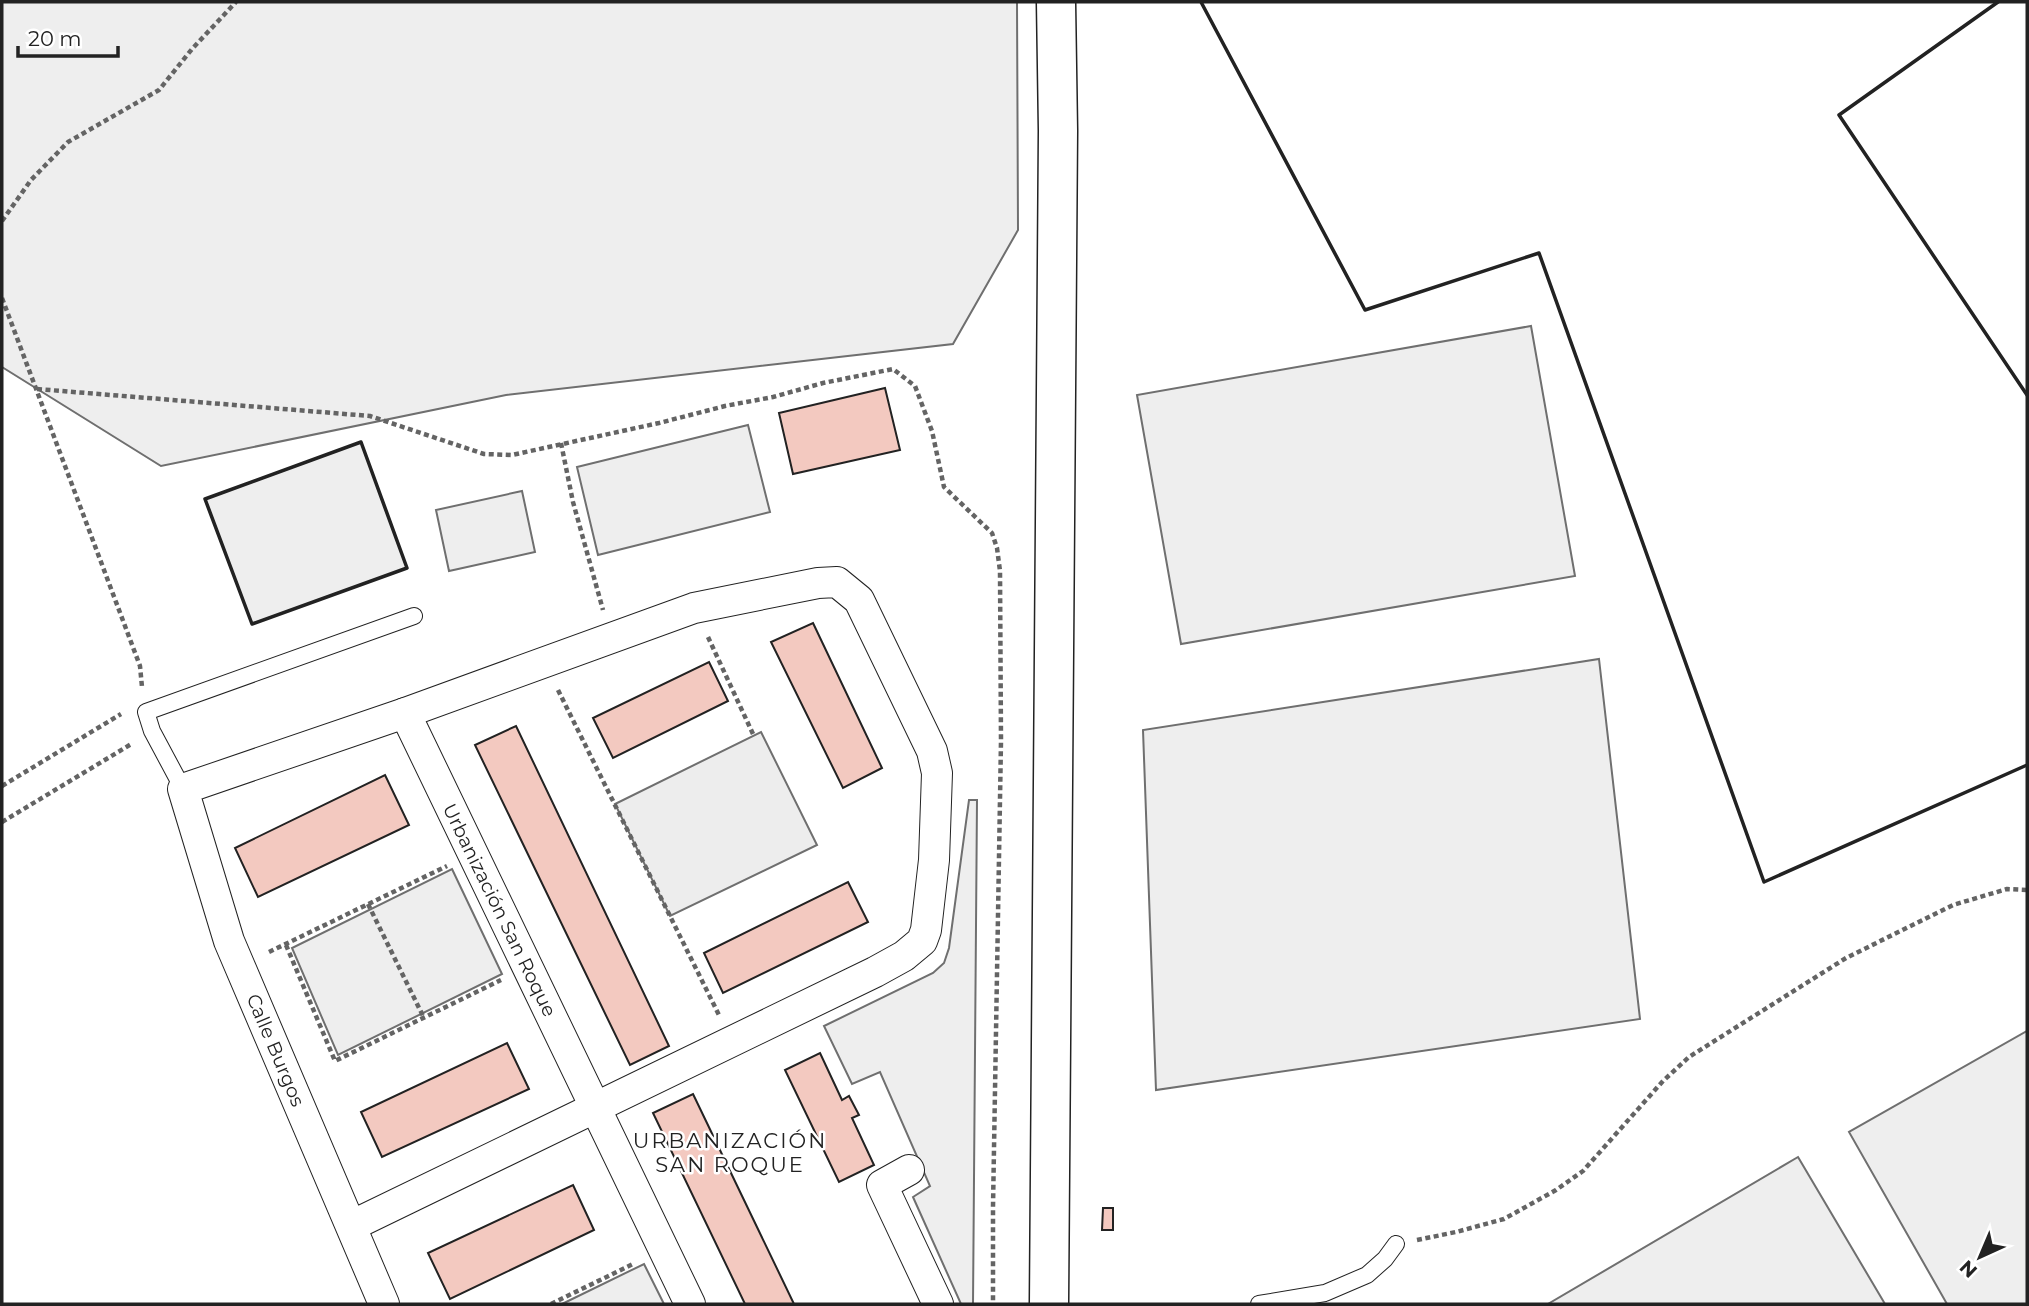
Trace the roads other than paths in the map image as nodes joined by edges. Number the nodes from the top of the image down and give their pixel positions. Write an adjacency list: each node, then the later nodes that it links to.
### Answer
1 (1056, 2): 12 (highway)
2 (414, 616): 4 (lane)
3 (405, 713): 4 (street); 5 (street, Urbanización San Roque); 5 (street)
4 (183, 789): 7 (street, Calle Burgos)
5 (595, 1108): 7 (street); 10 (street, Urbanización San Roque)
6 (909, 1170): 11 (street)
7 (351, 1226): 9 (street, Calle Burgos)
8 (1396, 1244): 13 (lane)
9 (384, 1304)
10 (690, 1304)
11 (938, 1304)
12 (1049, 1304)
13 (1259, 1304)

